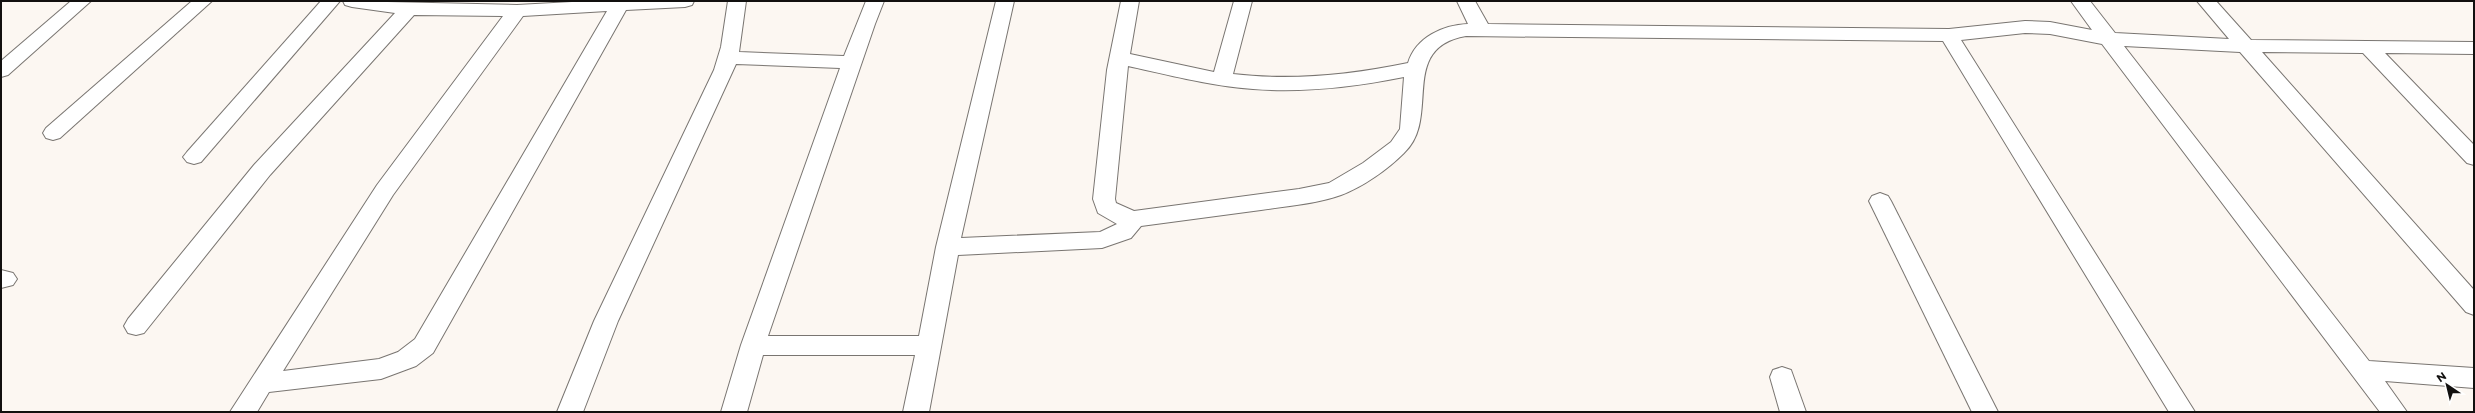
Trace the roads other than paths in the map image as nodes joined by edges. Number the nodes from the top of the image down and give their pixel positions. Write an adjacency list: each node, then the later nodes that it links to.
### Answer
1 (82, 1): 28 (street)
2 (203, 1): 30 (street)
3 (331, 1): 31 (street)
4 (352, 1): 16 (street)
5 (685, 1): 14 (street)
6 (737, 1): 24 (street)
7 (875, 1): 26 (street)
8 (1005, 1): 35 (street)
9 (1130, 1): 25 (street)
10 (1243, 1): 29 (street)
11 (1466, 1): 18 (street)
12 (2080, 1): 20 (street)
13 (2206, 1): 21 (street)
14 (620, 3): 17 (street); 43 (street)
15 (465, 5): 16 (street); 17 (street)
16 (409, 9): 37 (street)
17 (517, 11): 43 (street)
18 (1481, 30): 19 (street); 27 (street)
19 (1949, 35): 20 (street); 50 (street)
20 (2110, 39): 21 (street); 40 (street)
21 (2244, 46): 22 (street); 36 (street)
22 (2368, 47): 23 (street); 32 (street)
23 (2474, 48)
24 (728, 58): 26 (street); 45 (street)
25 (1120, 58): 29 (street); 34 (street)
26 (852, 62): 38 (street)
27 (1416, 68): 29 (street); 34 (street)
28 (1, 70)
29 (1222, 78)
30 (53, 133)
31 (194, 157)
32 (2474, 158)
33 (1880, 201): 49 (street)
34 (1134, 219): 35 (street)
35 (947, 247): 39 (street)
36 (2474, 306)
37 (136, 326)
38 (754, 345): 39 (street); 46 (street)
39 (929, 346): 47 (street)
40 (2362, 370): 42 (street); 51 (street)
41 (1782, 377): 48 (street)
42 (2474, 378)
43 (261, 383): 44 (street)
44 (243, 412)
45 (570, 412)
46 (734, 412)
47 (916, 412)
48 (1793, 412)
49 (1985, 412)
50 (2182, 412)
51 (2394, 412)

